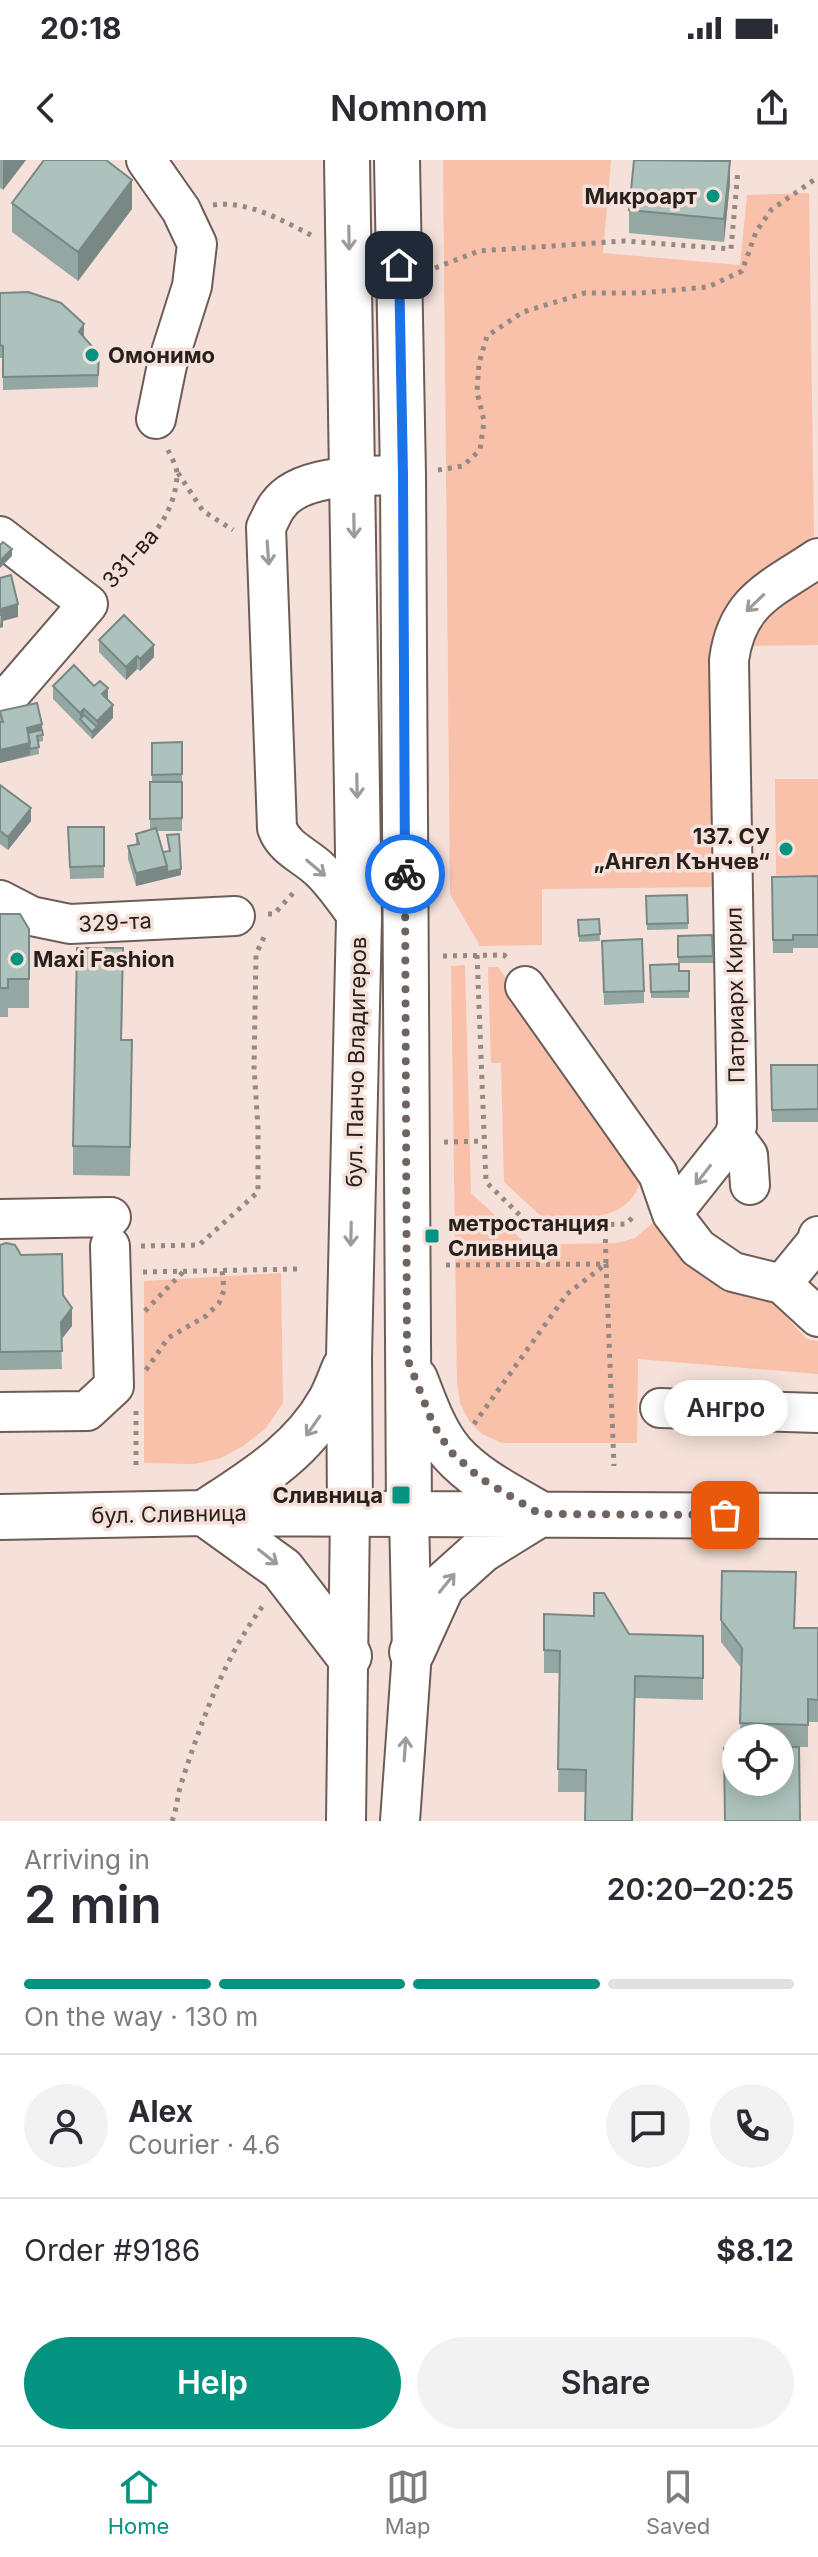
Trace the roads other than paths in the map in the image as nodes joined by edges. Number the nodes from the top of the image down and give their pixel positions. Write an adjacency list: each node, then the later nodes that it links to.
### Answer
1 (146, 160): 4 (street)
2 (347, 160): 6 (main road, бул. Панчо Владигеров, one-way to 6)
3 (397, 160): 5 (main road)
4 (156, 419)
5 (403, 475): 6 (street); 22 (main road)
6 (353, 477): 12 (main road, бул. Панчо Владигеров, one-way to 12); 12 (street, one-way to 12)
7 (0, 536): 9 (street, 331-ва)
8 (818, 558): 14 (street, Патриарх Кирил, one-way to 14)
9 (0, 706)
10 (0, 900): 11 (street, 329-та)
11 (235, 916)
12 (359, 918): 21 (main road, бул. Панчо Владигеров, one-way to 21)
13 (525, 986): 16 (street)
14 (734, 1136): 15 (street); 16 (street, one-way to 16)
15 (750, 1185)
16 (672, 1214): 19 (street)
17 (0, 1219): 24 (street)
18 (818, 1236): 19 (street)
19 (782, 1284): 20 (street)
20 (818, 1317)
21 (349, 1357): 26 (main road, one-way to 26); 27 (main road, бул. Панчо Владигеров)
22 (407, 1358): 28 (main road); 29 (main road)
23 (660, 1408): 25 (street)
24 (0, 1412)
25 (818, 1413)
26 (204, 1513): 27 (main road, бул. Сливница); 31 (main road, бул. Сливница); 33 (main road, one-way to 33)
27 (350, 1514): 28 (main road, бул. Сливница); 33 (street, бул. Панчо Владигеров)
28 (409, 1514): 29 (main road, бул. Сливница); 32 (street)
29 (540, 1514): 30 (main road, бул. Сливница); 32 (main road, one-way to 29)
30 (818, 1516)
31 (0, 1517)
32 (412, 1652): 35 (street, one-way to 32)
33 (349, 1656): 34 (street, бул. Панчо Владигеров)
34 (346, 1821)
35 (400, 1821)

